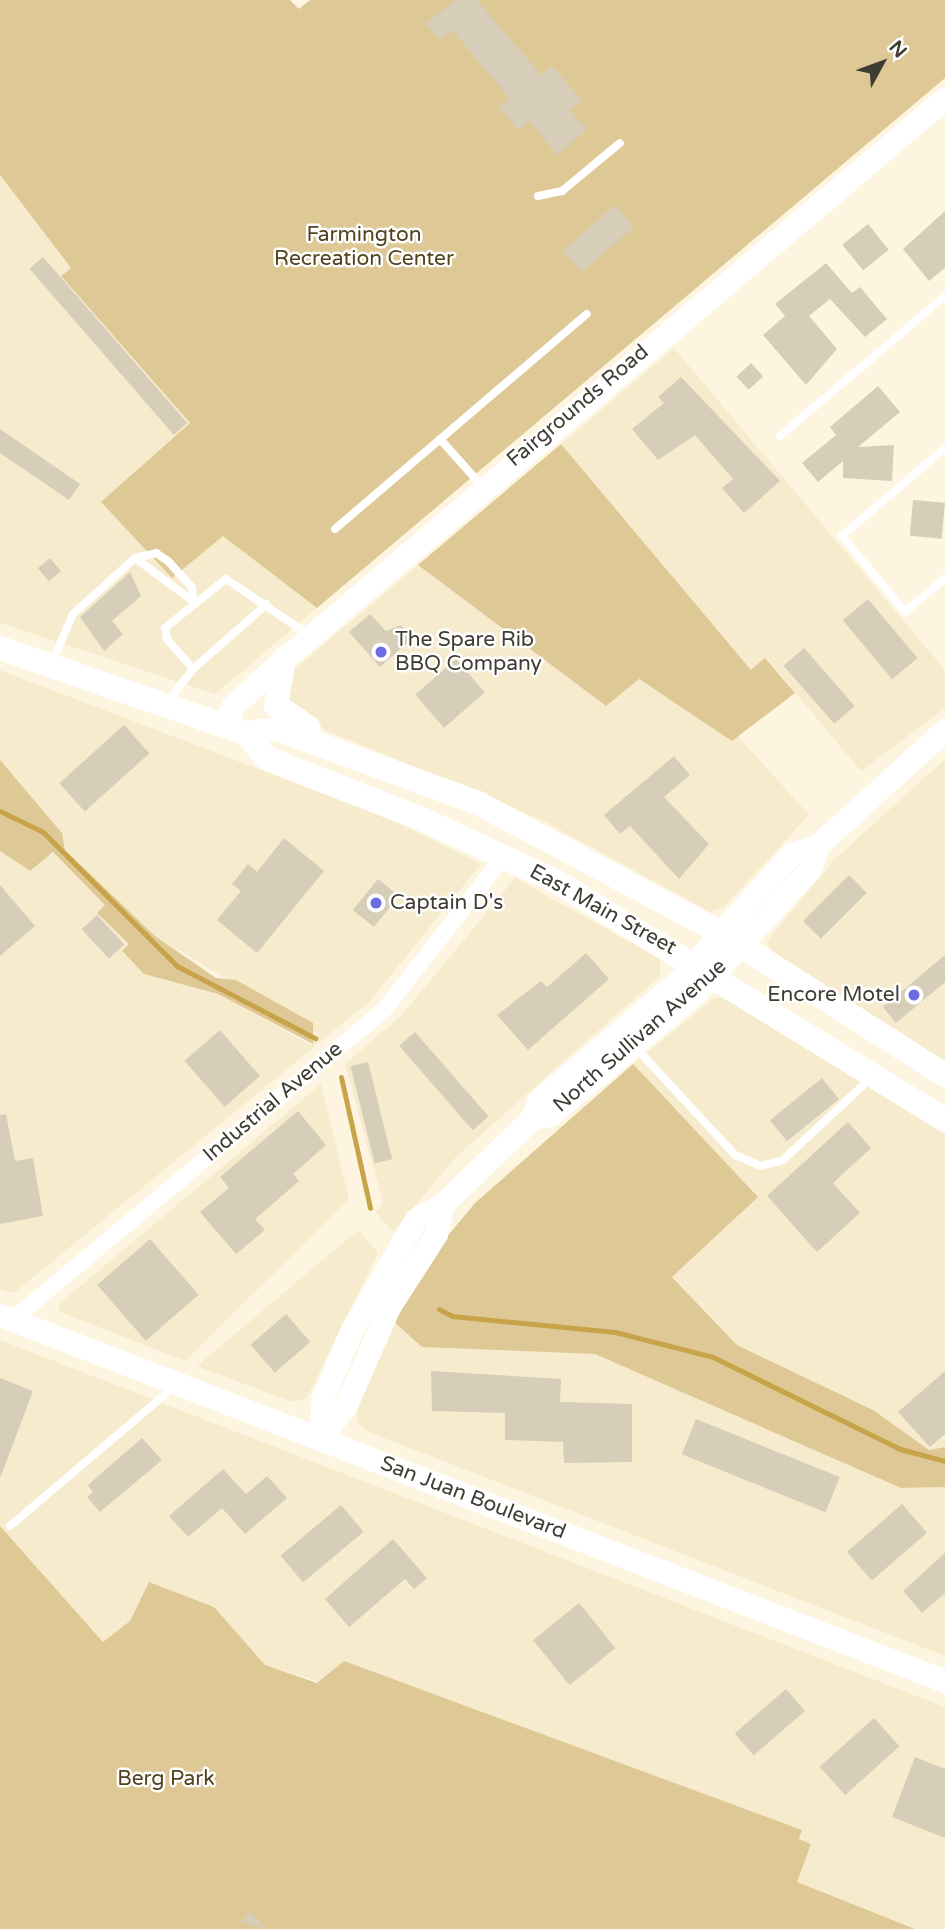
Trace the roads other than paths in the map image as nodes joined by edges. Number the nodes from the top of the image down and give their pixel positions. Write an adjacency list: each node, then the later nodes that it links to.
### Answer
1 (945, 98): 9 (main road, Fairgrounds Road)
2 (620, 143): 3 (lane)
3 (538, 196)
4 (945, 296): 6 (lane)
5 (587, 314): 7 (lane)
6 (780, 436)
7 (440, 439): 9 (lane); 10 (lane)
8 (945, 448): 12 (lane)
9 (482, 486): 15 (main road, Fairgrounds Road)
10 (335, 529)
11 (135, 558): 13 (lane); 13 (lane); 18 (lane)
12 (945, 578)
13 (194, 601): 14 (lane); 19 (lane)
14 (267, 604): 15 (lane); 19 (lane)
15 (311, 636): 17 (main road, Fairgrounds Road)
16 (0, 648): 18 (main road, East Main Street)
17 (284, 659): 21 (main road, Fairgrounds Road); 23 (main road)
18 (51, 665): 20 (main road, East Main Street)
19 (193, 669): 20 (lane)
20 (165, 704): 21 (main road, East Main Street)
21 (235, 730): 23 (main road, East Main Street); 25 (main road, East Main Street)
22 (945, 730): 26 (main road, North Sullivan Avenue)
23 (478, 803): 24 (main road, East Main Street)
24 (518, 823): 25 (main road); 26 (main road, East Main Street)
25 (504, 856): 27 (main road, East Main Street); 34 (street, Industrial Avenue)
26 (732, 940): 27 (main road, North Sullivan Avenue); 28 (main road, East Main Street)
27 (705, 969): 29 (main road, North Sullivan Avenue); 30 (main road, East Main Street); 32 (main road, North Sullivan Avenue)
28 (894, 1043): 30 (main road); 31 (main road, East Main Street)
29 (634, 1046): 30 (lane); 32 (main road, North Sullivan Avenue)
30 (874, 1075): 33 (main road, East Main Street)
31 (945, 1075)
32 (532, 1118): 36 (main road, North Sullivan Avenue)
33 (945, 1120)
34 (6, 1318): 35 (main road, San Juan Boulevard)
35 (177, 1384): 36 (main road, San Juan Boulevard); 37 (lane)
36 (320, 1439): 38 (main road, San Juan Boulevard)
37 (10, 1526)
38 (945, 1681)

